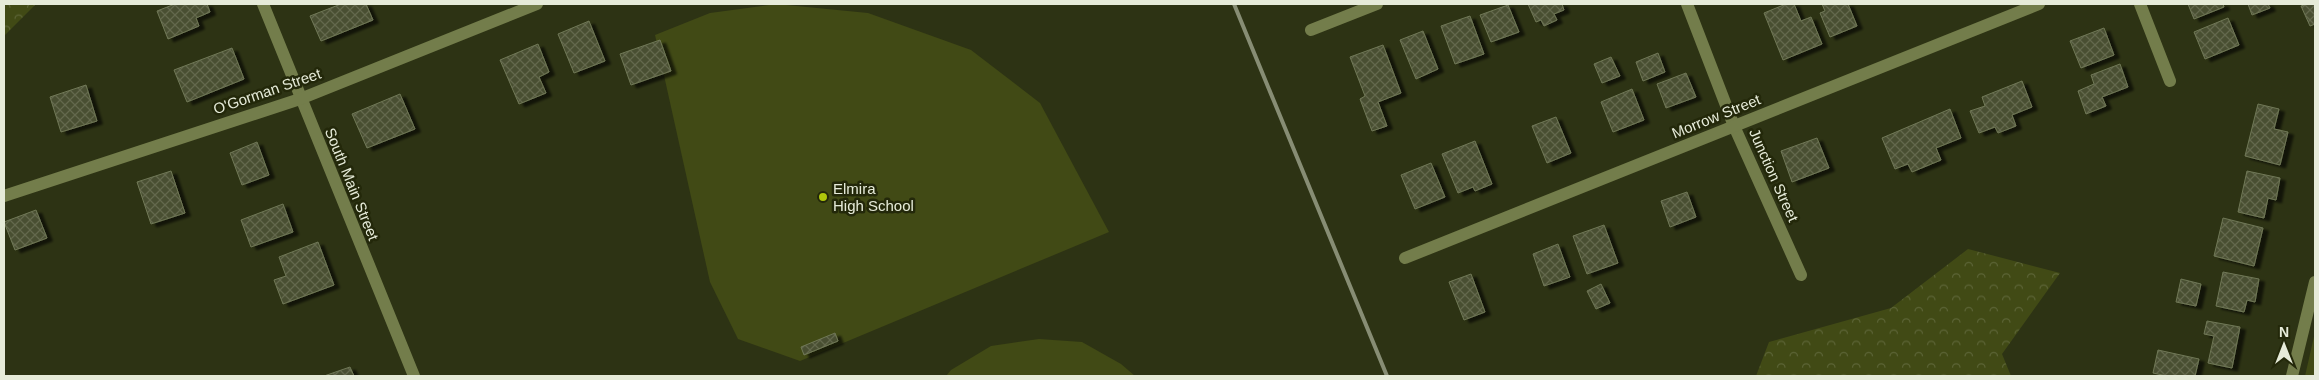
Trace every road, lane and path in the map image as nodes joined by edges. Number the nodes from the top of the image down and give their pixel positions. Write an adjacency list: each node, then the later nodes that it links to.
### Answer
1 (263, 4): 9 (street, South Main Street)
2 (536, 4): 9 (street, O'Gorman Street)
3 (1377, 4): 7 (street)
4 (1687, 4): 10 (street, Junction Street)
5 (2039, 4): 10 (street, Morrow Street)
6 (2140, 4): 8 (street)
7 (1311, 30)
8 (2170, 80)
9 (300, 99): 11 (street, O'Gorman Street); 15 (street, South Main Street)
10 (1734, 126): 12 (street, Morrow Street); 13 (street, Junction Street)
11 (4, 196)
12 (1405, 258)
13 (1801, 275)
14 (2315, 282): 16 (street)
15 (414, 376)
16 (2292, 376)

